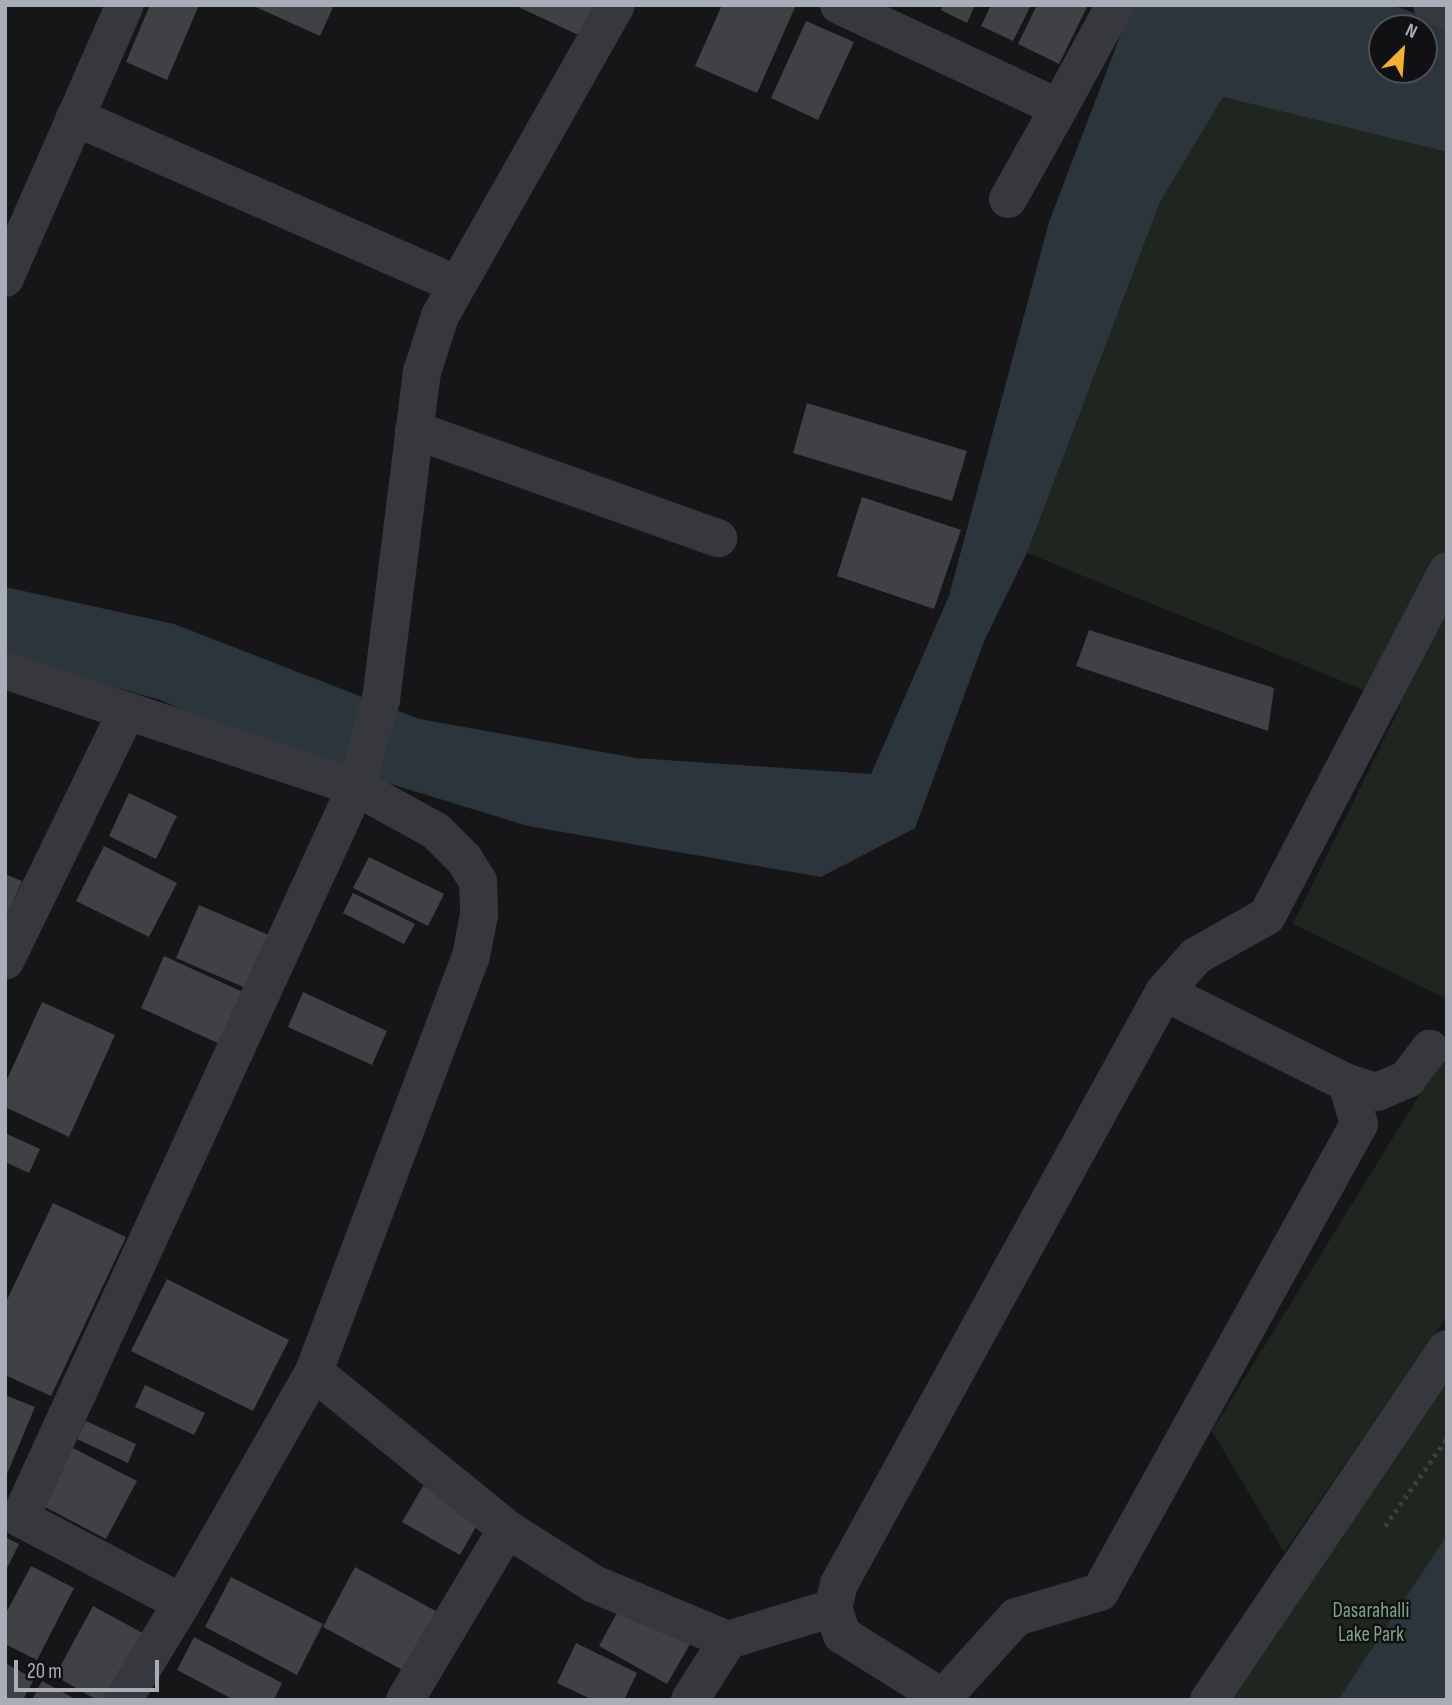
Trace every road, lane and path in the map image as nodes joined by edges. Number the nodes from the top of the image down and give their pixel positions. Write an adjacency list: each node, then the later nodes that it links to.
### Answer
1 (125, 5): 8 (street)
2 (616, 5): 11 (street)
3 (839, 5): 7 (street)
4 (1115, 5): 7 (street)
5 (1432, 5): 6 (street)
6 (1447, 10)
7 (1059, 108): 9 (street)
8 (75, 117): 10 (street); 11 (street)
9 (1008, 199)
10 (5, 278)
11 (457, 285): 12 (street)
12 (414, 430): 13 (street); 17 (street)
13 (718, 538)
14 (1447, 571): 19 (street)
15 (5, 670): 16 (street)
16 (127, 711): 17 (street); 18 (street)
17 (359, 777): 23 (street); 24 (street)
18 (5, 961)
19 (1164, 992): 21 (street); 27 (street)
20 (1430, 1049): 21 (street)
21 (1347, 1083): 29 (street)
22 (1447, 1349): 33 (street)
23 (314, 1372): 25 (street); 26 (street)
24 (13, 1515): 26 (street)
25 (507, 1529): 28 (street); 31 (street)
26 (182, 1603): 30 (street)
27 (833, 1608): 28 (street); 29 (street)
28 (728, 1640): 32 (street)
29 (942, 1699)
30 (123, 1700)
31 (405, 1700)
32 (690, 1700)
33 (1209, 1700)

